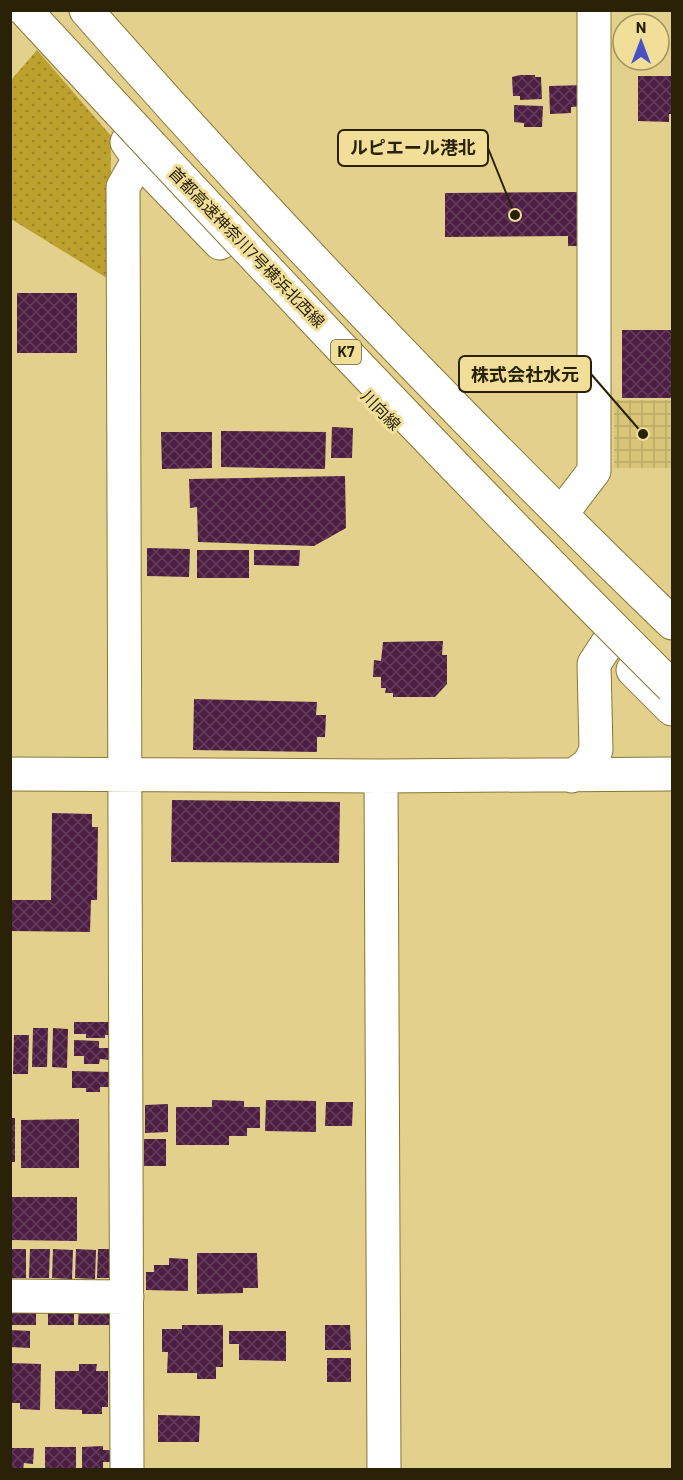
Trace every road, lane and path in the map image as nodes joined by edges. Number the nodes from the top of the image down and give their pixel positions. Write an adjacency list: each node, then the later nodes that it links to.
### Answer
1 (25, 10): 8 (main road, 首都高速神奈川7号横浜北西線 / K7, bridge)
2 (43, 10): 6 (main road, 川向線)
3 (86, 10): 10 (main road, K7)
4 (105, 10): 7 (main road)
5 (594, 10): 7 (main road)
6 (139, 159): 11 (main road, 川向線); 14 (main road)
7 (569, 504): 9 (main road)
8 (563, 578): 12 (main road, 首都高速神奈川7号横浜北西線 / K7, bridge); 13 (main road, bridge)
9 (672, 604)
10 (672, 623)
11 (608, 644): 13 (main road, 川向線); 18 (main road)
12 (672, 687)
13 (672, 707)
14 (126, 773): 15 (main road); 17 (main road); 20 (main road)
15 (10, 774)
16 (672, 774): 18 (main road)
17 (381, 776): 18 (main road); 22 (main road)
18 (572, 776)
19 (10, 1296): 20 (main road)
20 (127, 1297): 21 (main road)
21 (127, 1470)
22 (384, 1470)

